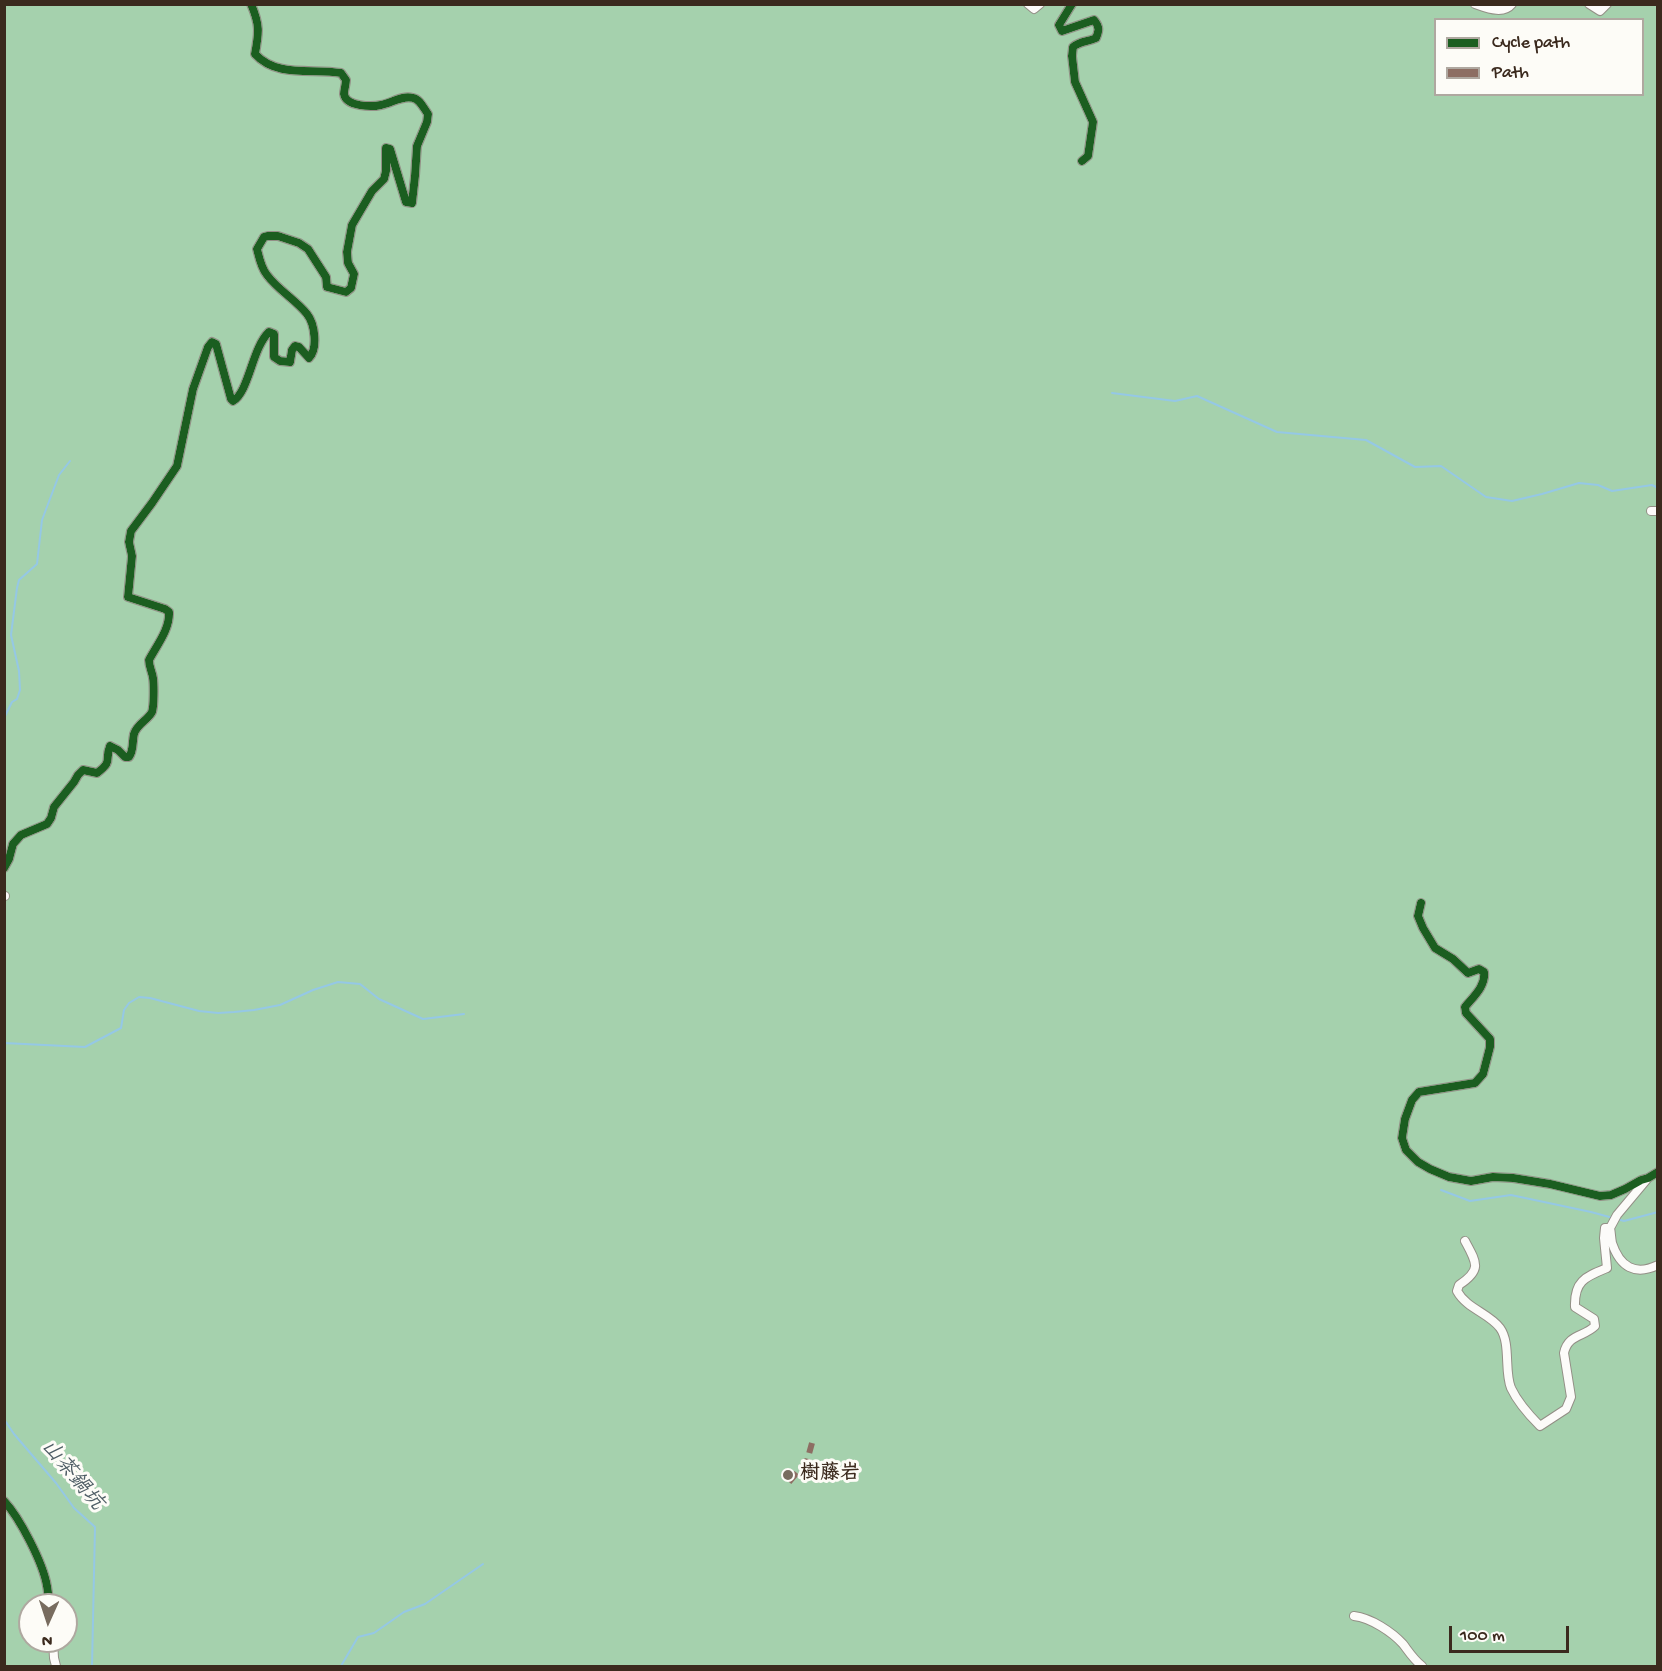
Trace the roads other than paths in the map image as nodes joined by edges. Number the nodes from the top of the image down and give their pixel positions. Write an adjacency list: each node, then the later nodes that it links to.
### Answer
1 (250, 4): 10 (street)
2 (1028, 4): 3 (street)
3 (1040, 4)
4 (1072, 4): 9 (street)
5 (1475, 4): 6 (street)
6 (1512, 4)
7 (1589, 4): 8 (street)
8 (1606, 4)
9 (1082, 161)
10 (4, 868)
11 (1420, 903): 13 (street)
12 (1658, 1172): 13 (street)
13 (1648, 1178): 14 (street)
14 (1611, 1226): 15 (street); 16 (street)
15 (1465, 1241)
16 (1658, 1265)
17 (4, 1500): 18 (street)
18 (48, 1593)
19 (1354, 1616): 20 (street)
20 (1422, 1666)

